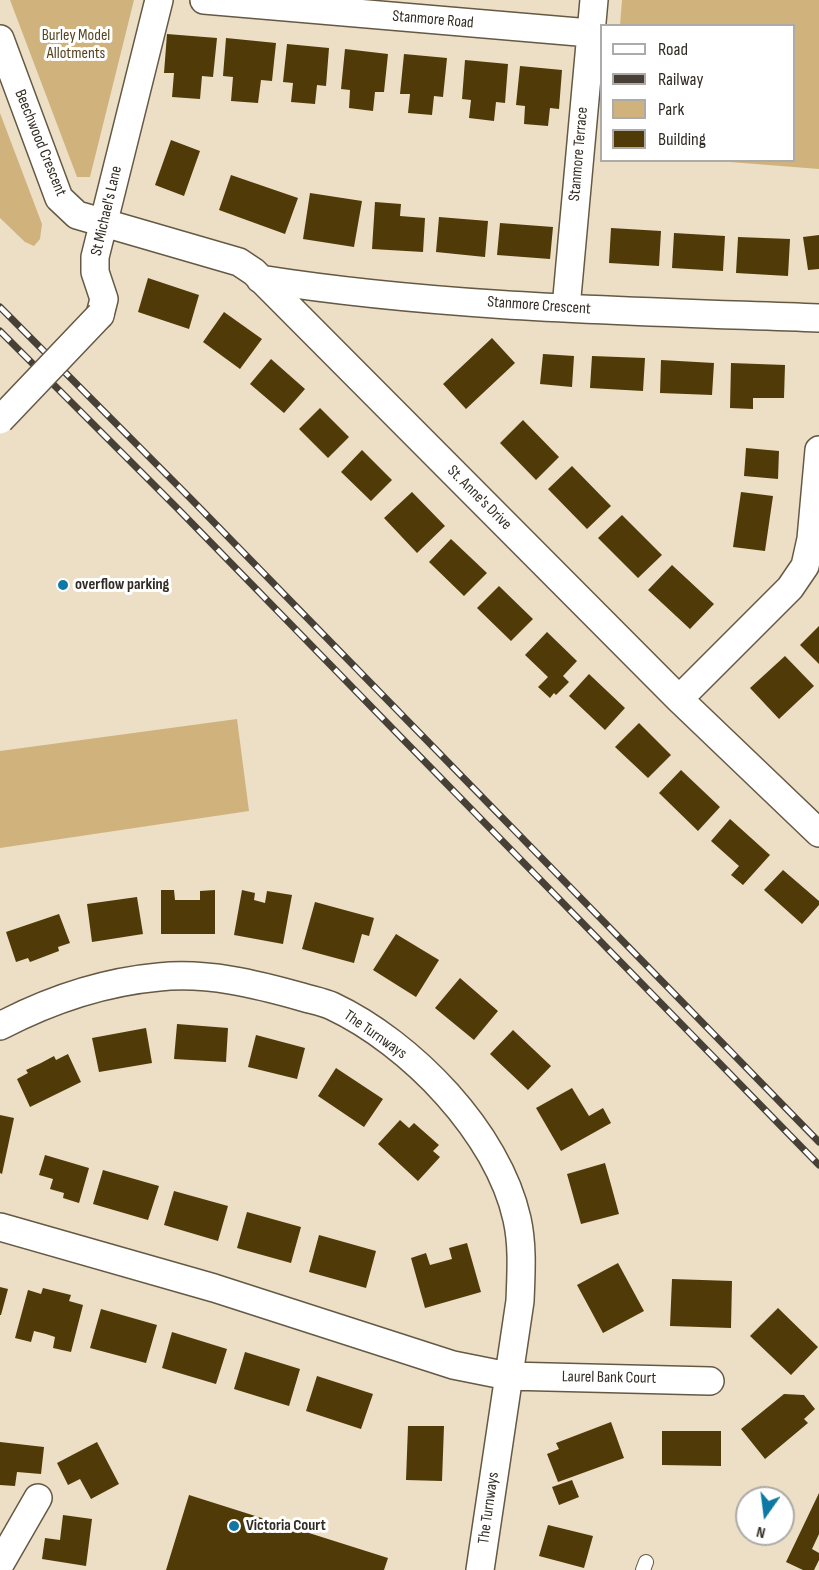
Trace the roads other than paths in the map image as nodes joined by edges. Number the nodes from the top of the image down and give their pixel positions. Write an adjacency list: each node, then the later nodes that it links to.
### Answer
1 (159, 0): 6 (street, St Michael's Lane)
2 (204, 0): 4 (street, Stanmore Road)
3 (594, 0): 4 (street, Stanmore Terrace)
4 (590, 33): 8 (street, Stanmore Terrace)
5 (0, 39): 6 (street, Beechwood Crescent)
6 (104, 223): 7 (street, St. Anne's Drive); 10 (street, St Michael's Lane, bridge)
7 (260, 279): 8 (street, Stanmore Crescent); 12 (street, St. Anne's Drive)
8 (566, 308): 9 (street, Stanmore Crescent)
9 (819, 318)
10 (0, 420)
11 (819, 450): 12 (street)
12 (680, 699): 13 (street, St. Anne's Drive)
13 (819, 833)
14 (0, 1026): 16 (street, The Turnways)
15 (0, 1227): 16 (street)
16 (508, 1376): 17 (street, Laurel Bank Court); 20 (street, The Turnways)
17 (710, 1381)
18 (38, 1498): 19 (street)
19 (0, 1564)
20 (480, 1570)

